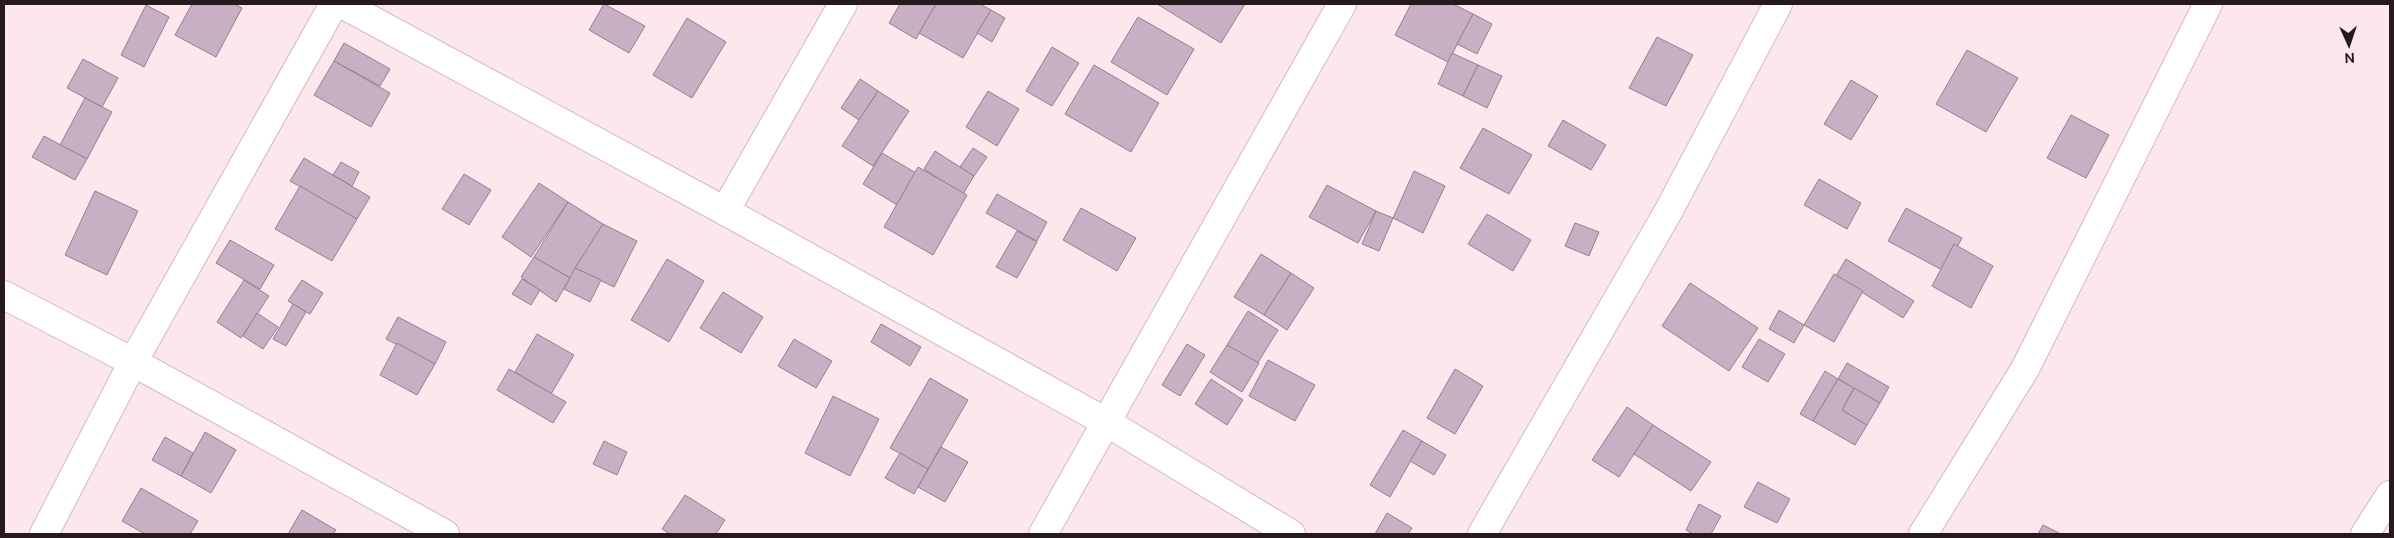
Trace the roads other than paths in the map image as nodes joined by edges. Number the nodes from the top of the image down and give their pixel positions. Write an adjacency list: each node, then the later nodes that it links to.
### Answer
1 (334, 4): 9 (street)
2 (342, 4): 7 (street)
3 (843, 4): 7 (street)
4 (1342, 4): 10 (street)
5 (1778, 4): 16 (street)
6 (2208, 4): 17 (street)
7 (725, 211): 10 (street)
8 (4, 295): 9 (street)
9 (133, 362): 12 (street); 13 (street)
10 (1106, 422): 14 (street); 15 (street)
11 (2390, 495): 18 (street)
12 (44, 534)
13 (445, 534)
14 (1043, 534)
15 (1291, 534)
16 (1482, 534)
17 (1923, 534)
18 (2365, 534)

